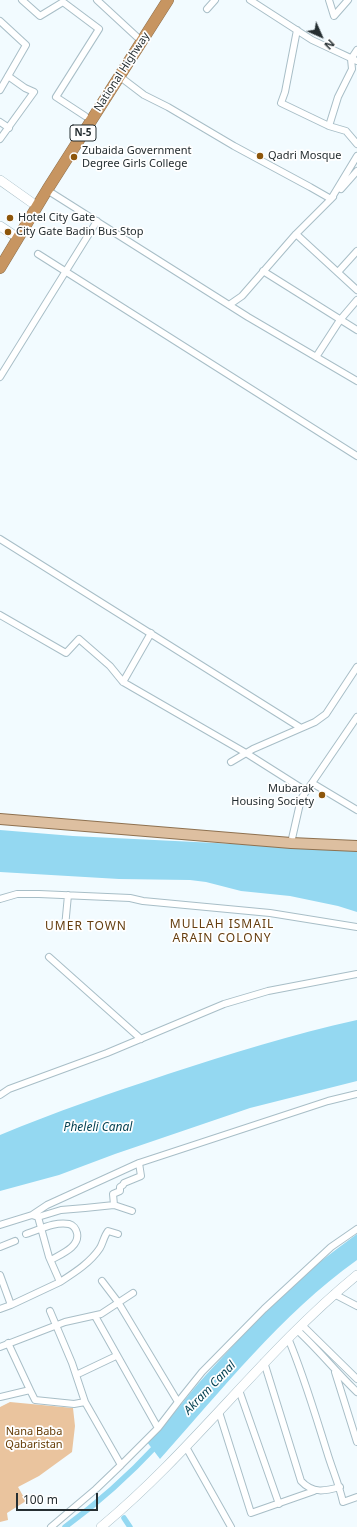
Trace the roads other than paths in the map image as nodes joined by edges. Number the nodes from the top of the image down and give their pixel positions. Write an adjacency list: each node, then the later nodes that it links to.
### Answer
1 (22, 0): 18 (street)
2 (96, 0): 12 (street)
3 (160, 0): 12 (highway, National Highway / N-5)
4 (168, 0): 16 (highway, National Highway / N-5)
5 (215, 0): 9 (street)
6 (250, 0): 11 (street)
7 (329, 0): 8 (street)
8 (348, 0)
9 (207, 9)
10 (0, 21): 15 (street)
11 (297, 30): 14 (street); 20 (street)
12 (136, 37): 18 (highway, National Highway / N-5)
13 (357, 50): 14 (street)
14 (354, 60): 20 (street)
15 (8, 76): 17 (street); 21 (street)
16 (119, 76): 22 (highway, National Highway / N-5); 29 (street)
17 (0, 90)
18 (85, 116): 22 (highway, National Highway / N-5)
19 (0, 122): 21 (street)
20 (328, 126): 24 (street)
21 (9, 128): 23 (street)
22 (78, 135): 28 (highway, National Highway / N-5); 30 (highway, National Highway / N-5)
23 (0, 139)
24 (357, 144)
25 (357, 156): 29 (street)
26 (356, 175): 29 (street)
27 (0, 180): 30 (street)
28 (47, 190): 31 (street); 37 (highway, National Highway / N-5)
29 (331, 199): 34 (street)
30 (31, 202): 33 (highway, National Highway / N-5)
31 (97, 221): 38 (street); 43 (street)
32 (0, 226): 33 (street)
33 (12, 234): 37 (highway, National Highway / N-5)
34 (296, 234): 39 (street); 40 (street)
35 (357, 251): 40 (street)
36 (38, 254): 38 (street)
37 (1, 261)
38 (66, 270): 47 (street); 49 (street)
39 (264, 271): 43 (street); 44 (street)
40 (338, 272): 41 (street)
41 (357, 290)
42 (357, 300): 44 (street)
43 (229, 305): 46 (street)
44 (340, 320): 45 (street); 46 (street)
45 (357, 330)
46 (316, 357): 48 (street)
47 (0, 377)
48 (357, 381)
49 (357, 456)
50 (0, 539): 52 (street)
51 (0, 614): 54 (street)
52 (151, 633): 54 (street); 56 (street)
53 (357, 667): 56 (street)
54 (122, 682): 57 (street)
55 (357, 717): 59 (street)
56 (301, 728): 57 (street)
57 (246, 753): 58 (street); 60 (street)
58 (231, 762)
59 (312, 783): 60 (street); 61 (street)
60 (306, 791): 63 (street)
61 (357, 810)
62 (0, 819): 63 (main road)
63 (291, 843): 64 (main road)
64 (356, 843)
65 (68, 895): 66 (street); 67 (street); 68 (street)
66 (0, 899)
67 (65, 927)
68 (357, 927)
69 (49, 957): 71 (street)
70 (357, 974): 71 (street)
71 (141, 1039): 73 (street)
72 (357, 1094): 74 (street)
73 (0, 1095)
74 (139, 1163): 75 (street); 77 (street)
75 (114, 1205): 76 (street); 77 (street)
76 (132, 1211)
77 (35, 1216): 78 (street); 79 (street)
78 (0, 1225)
79 (41, 1229): 81 (street); 85 (street); 85 (street)
80 (357, 1229): 113 (street)
81 (26, 1234)
82 (118, 1234): 89 (street)
83 (14, 1241): 84 (street)
84 (0, 1246)
85 (51, 1260): 89 (street)
86 (0, 1275): 93 (street)
87 (357, 1275): 91 (street)
88 (102, 1281): 92 (street)
89 (60, 1282): 93 (street)
90 (133, 1293): 92 (street)
91 (334, 1294): 94 (street); 99 (street)
92 (118, 1302): 97 (street); 113 (street)
93 (11, 1305): 95 (street)
94 (357, 1306)
95 (0, 1309)
96 (50, 1311): 98 (street)
97 (95, 1316): 98 (street); 103 (street)
98 (56, 1326): 101 (street); 106 (street)
99 (299, 1327): 100 (street); 105 (street); 107 (street)
100 (288, 1338): 104 (street); 119 (street)
101 (8, 1343): 102 (street); 108 (street)
102 (0, 1346)
103 (116, 1356): 106 (street); 115 (street)
104 (264, 1362): 109 (street); 120 (street)
105 (335, 1370): 110 (street); 116 (street)
106 (76, 1375): 112 (street)
107 (357, 1379)
108 (30, 1390): 111 (street); 112 (street)
109 (239, 1390): 114 (street); 122 (street)
110 (357, 1392)
111 (0, 1397)
112 (85, 1402): 118 (street)
113 (178, 1402): 115 (street)
114 (219, 1412): 117 (street); 122 (street)
115 (158, 1428): 118 (street)
116 (357, 1442)
117 (186, 1447): 124 (street); 125 (street)
118 (121, 1465): 123 (street)
119 (340, 1487): 120 (street); 121 (street)
120 (314, 1491): 122 (street)
121 (357, 1497)
122 (279, 1504)
123 (51, 1527)
124 (101, 1527)
125 (231, 1527)

